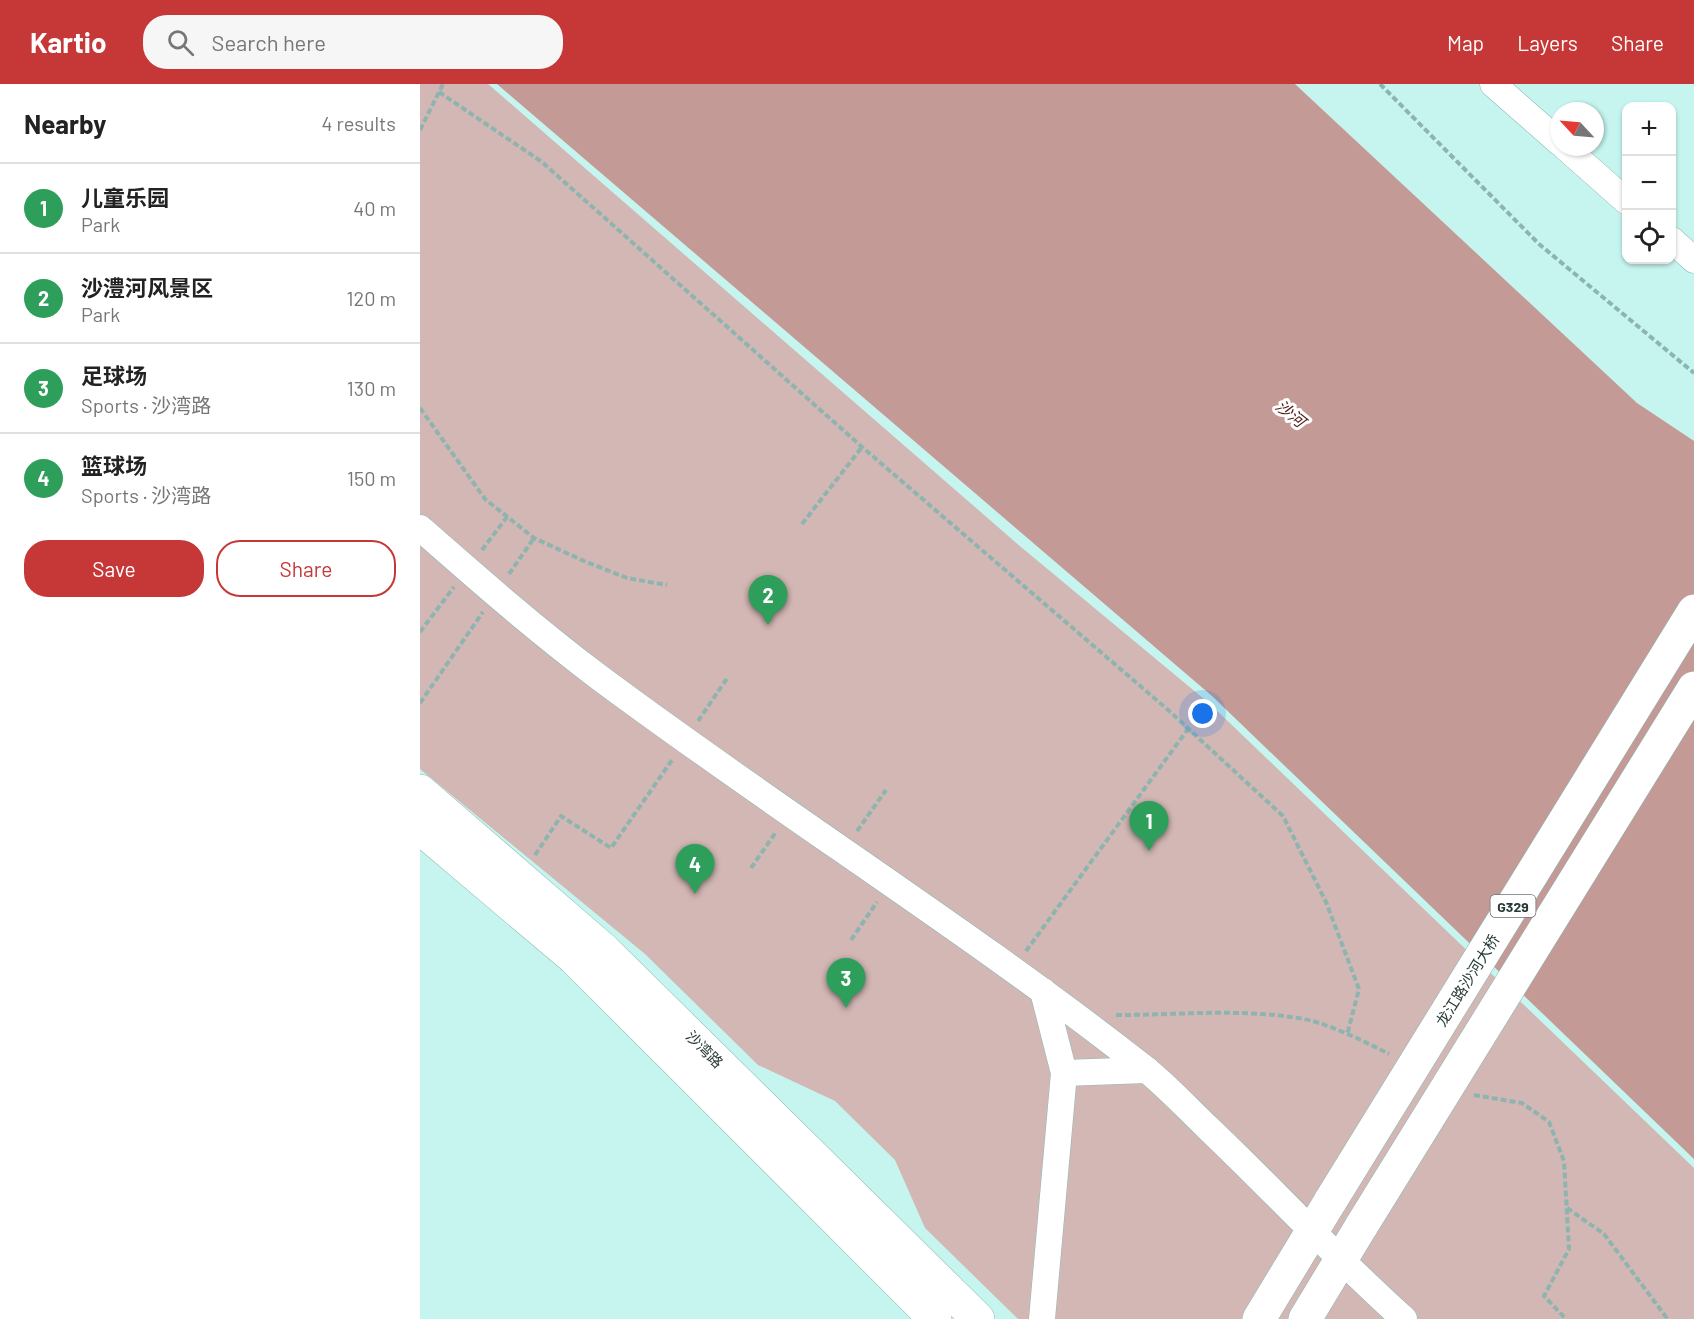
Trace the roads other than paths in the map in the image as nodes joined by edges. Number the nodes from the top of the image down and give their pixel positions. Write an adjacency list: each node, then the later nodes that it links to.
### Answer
1 (1493, 84): 2 (street)
2 (1550, 134)
3 (1575, 156): 4 (street)
4 (1622, 197)
5 (1676, 244): 6 (street)
6 (1694, 260)
7 (420, 528): 12 (street)
8 (1694, 611): 15 (main road, 龙江路沙河大桥 / G329, bridge)
9 (1694, 688): 16 (main road, G329, bridge)
10 (420, 791): 18 (main road, 沙湾路)
11 (420, 828): 17 (main road, 沙湾路)
12 (1043, 991): 13 (street); 14 (street)
13 (1147, 1070): 14 (street); 15 (street)
14 (1064, 1073): 19 (street)
15 (1312, 1231): 16 (street); 20 (main road, 龙江路沙河大桥 / G329)
16 (1341, 1260): 21 (main road, G329); 22 (street)
17 (935, 1319)
18 (978, 1319)
19 (1042, 1319)
20 (1259, 1319)
21 (1305, 1319)
22 (1404, 1319)

